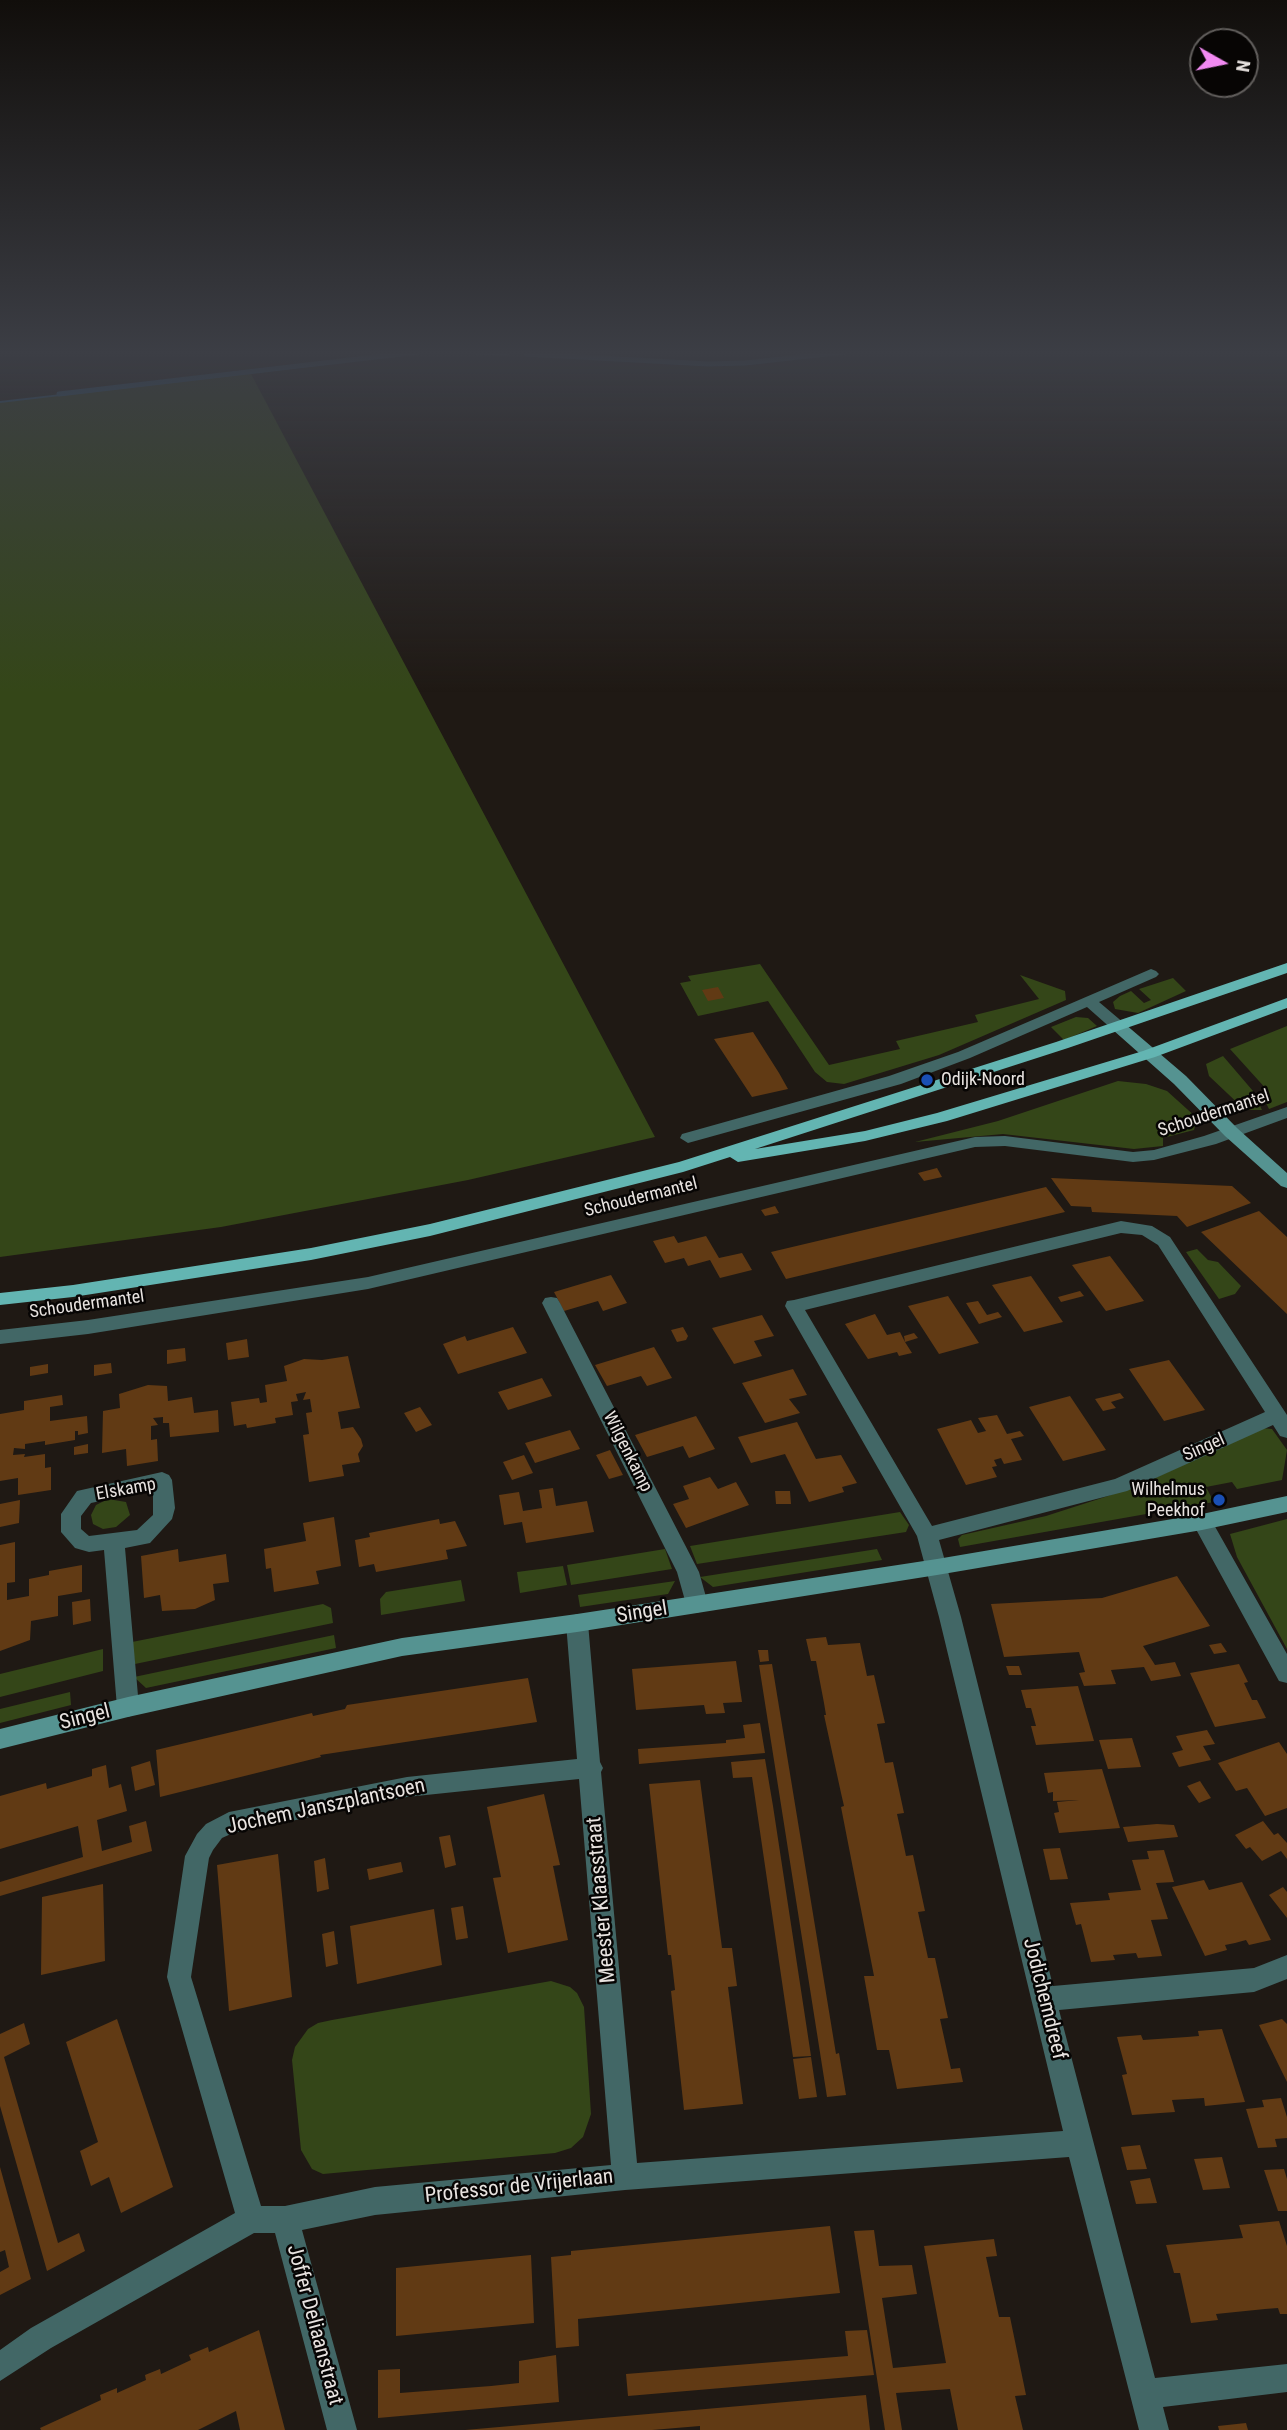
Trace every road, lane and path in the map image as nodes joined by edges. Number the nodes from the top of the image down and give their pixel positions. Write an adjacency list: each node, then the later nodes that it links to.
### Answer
1 (1287, 968): 5 (main road, Schoudermantel)
2 (1151, 974): 3 (street)
3 (1090, 1002): 5 (street); 9 (street)
4 (1287, 1003): 6 (main road, Schoudermantel)
5 (1119, 1027): 6 (street); 10 (main road, Schoudermantel)
6 (1149, 1054): 8 (street); 10 (main road, Schoudermantel)
7 (1287, 1112): 8 (street, Schoudermantel)
8 (1231, 1132): 11 (street); 14 (street, Schoudermantel)
9 (688, 1138)
10 (683, 1166): 12 (main road, Schoudermantel)
11 (1287, 1182)
12 (0, 1300)
13 (551, 1303): 21 (street, Wilgenkamp)
14 (0, 1337)
15 (1282, 1423): 18 (street, Singel); 18 (street)
16 (1287, 1504): 17 (street, Singel)
17 (1202, 1521): 20 (street, Singel); 23 (street)
18 (927, 1535): 20 (street)
19 (114, 1542): 19 (street, Elskamp); 24 (street)
20 (937, 1567): 21 (street, Singel); 28 (street, Jodichemdreef)
21 (697, 1604): 22 (street, Singel)
22 (577, 1623): 24 (street, Singel); 26 (street, Meester Klaasstraat)
23 (1287, 1674)
24 (128, 1707): 25 (street, Singel)
25 (0, 1739)
26 (592, 1768): 30 (street, Meester Klaasstraat); 31 (street, Jochem Janszplantsoen)
27 (1287, 1967): 28 (street)
28 (1044, 1999): 29 (street, Jodichemdreef)
29 (1079, 2143): 30 (street, Professor de Vrijerlaan); 35 (street, Jodichemdreef)
30 (625, 2177): 32 (street, Professor de Vrijerlaan)
31 (251, 2219): 32 (street, Professor de Vrijerlaan); 33 (street)
32 (285, 2220): 36 (street, Joffer Deliaanstraat)
33 (0, 2367)
34 (1287, 2378): 35 (street)
35 (1146, 2394): 37 (street, Jodichemdreef)
36 (342, 2430)
37 (1154, 2430)

